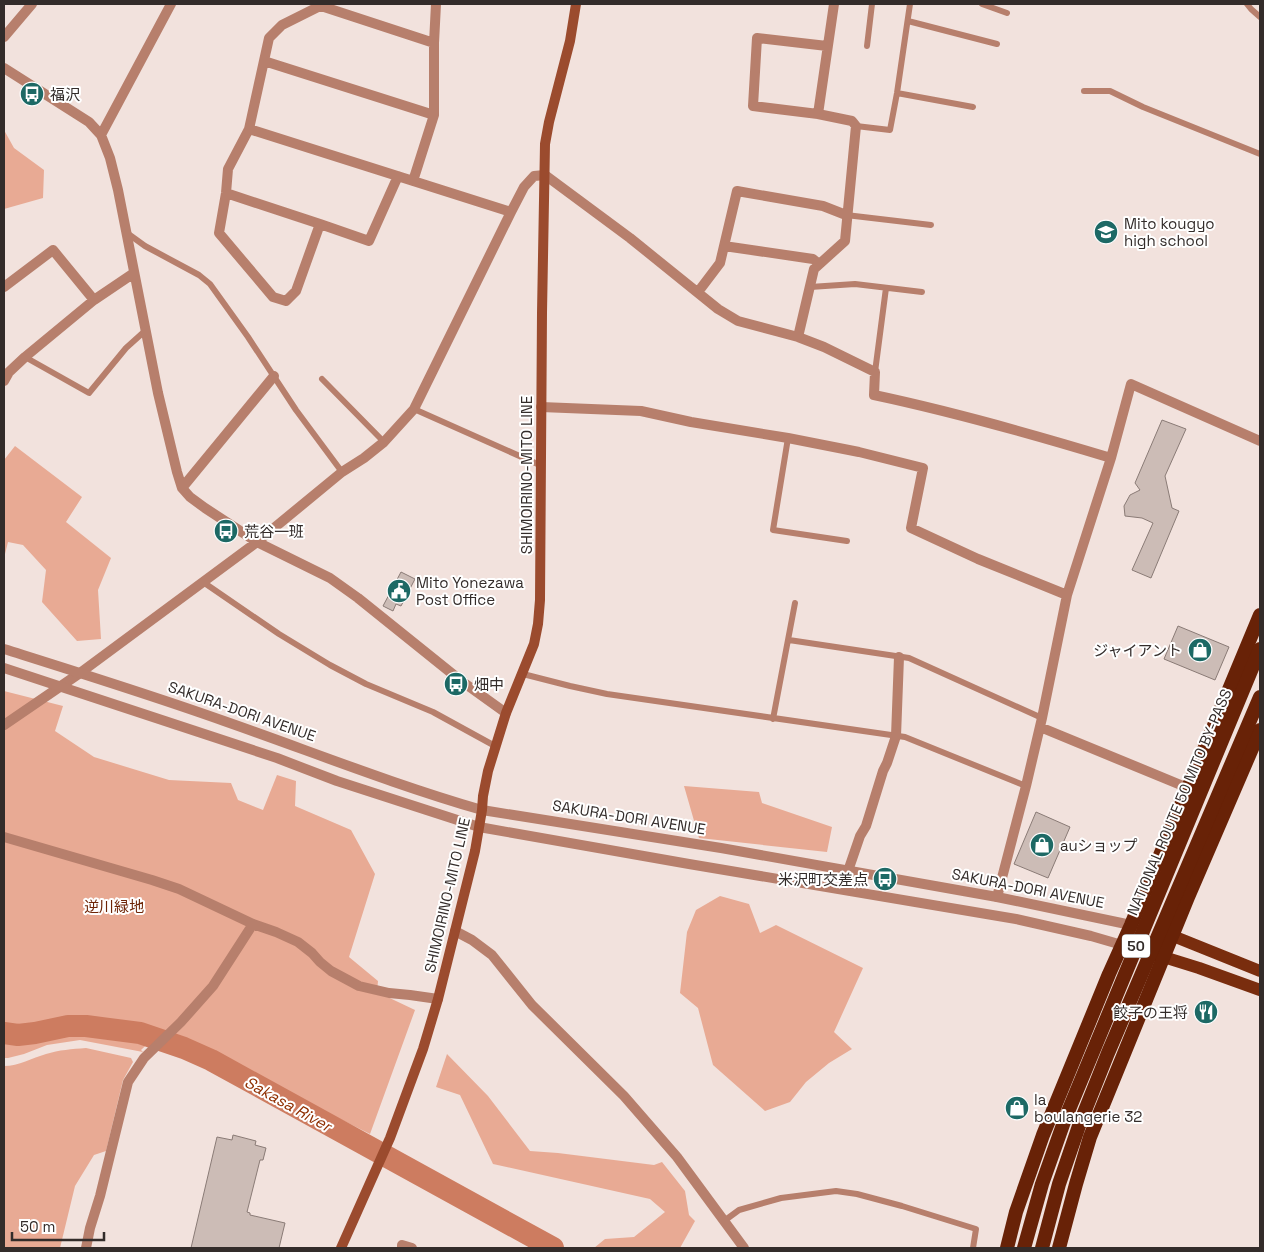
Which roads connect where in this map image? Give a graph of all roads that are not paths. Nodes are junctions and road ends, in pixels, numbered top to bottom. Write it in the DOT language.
graph roads {
  1 [pos="32,4"];
  2 [pos="171,4"];
  3 [pos="436,4"];
  4 [pos="576,4"];
  5 [pos="834,4"];
  6 [pos="872,4"];
  7 [pos="910,4"];
  8 [pos="982,4"];
  9 [pos="1247,4"];
  10 [pos="323,5"];
  11 [pos="1007,13"];
  12 [pos="1260,16"];
  13 [pos="908,20"];
  14 [pos="4,37"];
  15 [pos="434,43"];
  16 [pos="996,44"];
  17 [pos="827,46"];
  18 [pos="867,46"];
  19 [pos="264,61"];
  20 [pos="4,68"];
  21 [pos="1084,91"];
  22 [pos="897,93"];
  23 [pos="972,107"];
  24 [pos="818,114"];
  25 [pos="434,116"];
  26 [pos="856,126"];
  27 [pos="249,129"];
  28 [pos="101,135"];
  29 [pos="1260,154"];
  30 [pos="545,175"];
  31 [pos="398,176"];
  32 [pos="413,181"];
  33 [pos="226,193"];
  34 [pos="511,212"];
  35 [pos="846,215"];
  36 [pos="320,224"];
  37 [pos="931,225"];
  38 [pos="126,232"];
  39 [pos="724,246"];
  40 [pos="819,264"];
  41 [pos="134,273"];
  42 [pos="4,287"];
  43 [pos="810,287"];
  44 [pos="886,288"];
  45 [pos="698,292"];
  46 [pos="922,292"];
  47 [pos="94,300"];
  48 [pos="146,330"];
  49 [pos="798,337"];
  50 [pos="25,357"];
  51 [pos="876,372"];
  52 [pos="274,376"];
  53 [pos="322,379"];
  54 [pos="4,381"];
  55 [pos="541,407"];
  56 [pos="414,409"];
  57 [pos="788,438"];
  58 [pos="1260,441"];
  59 [pos="384,442"];
  60 [pos="1111,458"];
  61 [pos="542,466"];
  62 [pos="342,472"];
  63 [pos="182,488"];
  64 [pos="847,541"];
  65 [pos="257,542"];
  66 [pos="203,582"];
  67 [pos="1067,596"];
  68 [pos="795,603"];
  69 [pos="1260,615"];
  70 [pos="789,640"];
  71 [pos="1260,649"];
  72 [pos="4,650"];
  73 [pos="899,657"];
  74 [pos="4,668"];
  75 [pos="80,673"];
  76 [pos="523,674"];
  77 [pos="60,686"];
  78 [pos="1260,697"];
  79 [pos="506,714"];
  80 [pos="773,719"];
  81 [pos="1041,722"];
  82 [pos="4,726"];
  83 [pos="1260,730"];
  84 [pos="896,736"];
  85 [pos="495,746"];
  86 [pos="1026,786"];
  87 [pos="1188,788"];
  88 [pos="482,810"];
  89 [pos="479,827"];
  90 [pos="4,838"];
  91 [pos="848,871"];
  92 [pos="996,897"];
  93 [pos="253,924"];
  94 [pos="1131,925"];
  95 [pos="455,931"];
  96 [pos="1173,936"];
  97 [pos="1122,945"];
  98 [pos="1164,957"];
  99 [pos="1260,971"];
  100 [pos="1260,990"];
  101 [pos="438,999"];
  102 [pos="724,1221"];
  103 [pos="86,1248"];
  104 [pos="341,1248"];
  105 [pos="402,1248"];
  106 [pos="412,1248"];
  107 [pos="744,1248"];
  108 [pos="973,1248"];
  109 [pos="1007,1248"];
  110 [pos="1024,1248"];
  111 [pos="1042,1248"];
  112 [pos="1059,1248"];
  1 -- 14 [label="street"];
  2 -- 28 [label="street"];
  3 -- 15 [label="street"];
  4 -- 30 [label="main road, SHIMOIRINO-MITO LINE"];
  5 -- 17 [label="street"];
  6 -- 18 [label="lane"];
  7 -- 13 [label="lane"];
  8 -- 11 [label="lane"];
  9 -- 12 [label="lane"];
  10 -- 15 [label="street"];
  10 -- 19 [label="street"];
  13 -- 16 [label="lane"];
  13 -- 22 [label="lane"];
  15 -- 25 [label="street"];
  17 -- 24 [label="street"];
  17 -- 24 [label="street"];
  19 -- 25 [label="street"];
  19 -- 27 [label="street"];
  20 -- 28 [label="street"];
  21 -- 29 [label="lane"];
  22 -- 23 [label="lane"];
  22 -- 26 [label="lane"];
  24 -- 26 [label="street"];
  25 -- 32 [label="street"];
  26 -- 35 [label="street"];
  27 -- 31 [label="street"];
  27 -- 33 [label="street"];
  28 -- 38 [label="street"];
  30 -- 34 [label="street"];
  30 -- 45 [label="street"];
  30 -- 55 [label="main road, SHIMOIRINO-MITO LINE"];
  31 -- 32 [label="street"];
  31 -- 36 [label="street"];
  32 -- 34 [label="street"];
  33 -- 36 [label="street"];
  33 -- 36 [label="street"];
  34 -- 56 [label="street"];
  35 -- 37 [label="lane"];
  35 -- 39 [label="street"];
  35 -- 40 [label="street"];
  38 -- 41 [label="street"];
  38 -- 52 [label="lane"];
  39 -- 40 [label="street"];
  39 -- 45 [label="street"];
  40 -- 43 [label="street"];
  41 -- 47 [label="street"];
  41 -- 48 [label="street"];
  42 -- 47 [label="street"];
  43 -- 44 [label="lane"];
  43 -- 49 [label="street"];
  44 -- 46 [label="lane"];
  44 -- 51 [label="lane"];
  45 -- 49 [label="street"];
  47 -- 50 [label="street"];
  48 -- 50 [label="lane"];
  48 -- 63 [label="street"];
  49 -- 51 [label="street"];
  50 -- 54 [label="street"];
  51 -- 60 [label="street"];
  52 -- 62 [label="lane"];
  52 -- 63 [label="street"];
  53 -- 59 [label="lane"];
  55 -- 57 [label="street"];
  55 -- 61 [label="main road, SHIMOIRINO-MITO LINE"];
  56 -- 59 [label="street"];
  56 -- 61 [label="lane"];
  57 -- 64 [label="lane"];
  57 -- 67 [label="street"];
  58 -- 60 [label="street"];
  59 -- 62 [label="street"];
  60 -- 67 [label="street"];
  61 -- 76 [label="main road, SHIMOIRINO-MITO LINE"];
  62 -- 65 [label="street"];
  63 -- 65 [label="street"];
  65 -- 66 [label="street"];
  65 -- 79 [label="street"];
  66 -- 75 [label="street"];
  66 -- 85 [label="lane"];
  67 -- 81 [label="street"];
  68 -- 70 [label="lane"];
  69 -- 87 [label="highway"];
  70 -- 73 [label="lane"];
  70 -- 80 [label="lane"];
  71 -- 110 [label="highway, NATIONAL ROUTE 50 MITO BY-PASS / 50, bridge"];
  72 -- 75 [label="street, SAKURA-DORI AVENUE"];
  73 -- 81 [label="lane"];
  73 -- 84 [label="street"];
  74 -- 77 [label="street"];
  75 -- 77 [label="street"];
  75 -- 88 [label="street, SAKURA-DORI AVENUE"];
  76 -- 79 [label="main road, SHIMOIRINO-MITO LINE"];
  76 -- 80 [label="lane"];
  77 -- 82 [label="street"];
  77 -- 89 [label="street"];
  78 -- 111 [label="highway, 50, bridge"];
  79 -- 85 [label="main road, SHIMOIRINO-MITO LINE"];
  80 -- 84 [label="lane"];
  81 -- 86 [label="street"];
  81 -- 87 [label="street"];
  83 -- 96 [label="highway"];
  84 -- 86 [label="lane"];
  84 -- 91 [label="street"];
  85 -- 88 [label="main road, SHIMOIRINO-MITO LINE"];
  86 -- 92 [label="street"];
  87 -- 94 [label="highway"];
  88 -- 89 [label="main road, SHIMOIRINO-MITO LINE"];
  88 -- 91 [label="street, SAKURA-DORI AVENUE"];
  89 -- 95 [label="main road, SHIMOIRINO-MITO LINE"];
  89 -- 97 [label="street"];
  90 -- 93 [label="street"];
  91 -- 92 [label="street, SAKURA-DORI AVENUE"];
  92 -- 94 [label="street, SAKURA-DORI AVENUE"];
  93 -- 101 [label="street"];
  93 -- 103 [label="street"];
  94 -- 96 [label="main road, SAKURA-DORI AVENUE / 50"];
  94 -- 97 [label="highway"];
  95 -- 101 [label="main road, SHIMOIRINO-MITO LINE"];
  95 -- 102 [label="street"];
  96 -- 98 [label="highway"];
  96 -- 99 [label="main road, SAKURA-DORI AVENUE / 50"];
  97 -- 98 [label="main road, 50"];
  97 -- 109 [label="highway"];
  98 -- 100 [label="main road, 50"];
  98 -- 112 [label="highway"];
  101 -- 104 [label="main road, SHIMOIRINO-MITO LINE"];
  102 -- 107 [label="street"];
  102 -- 108 [label="lane"];
  105 -- 106 [label="street"];
}
